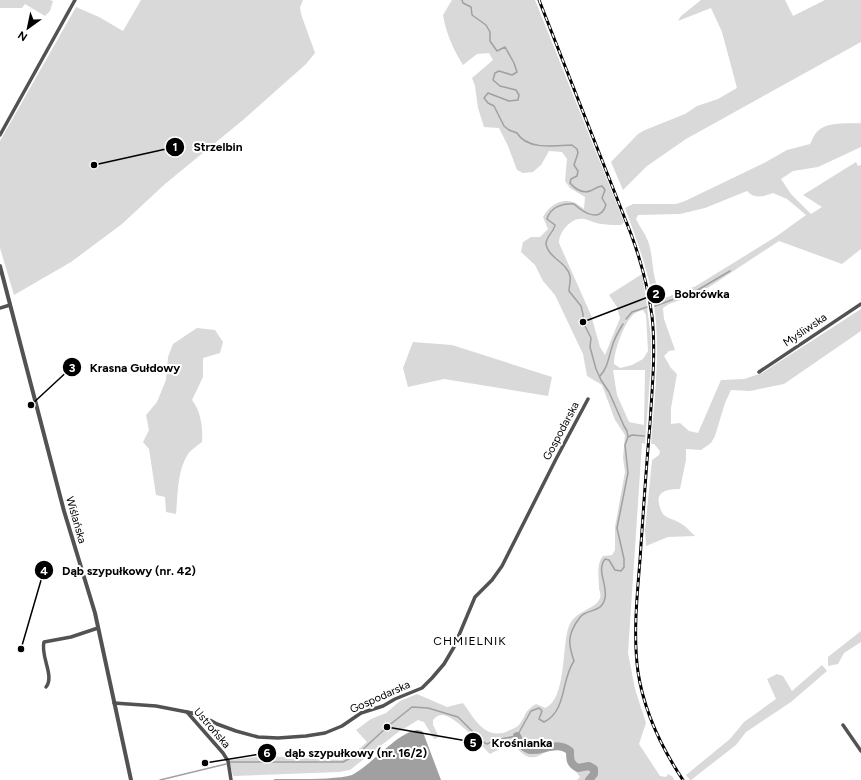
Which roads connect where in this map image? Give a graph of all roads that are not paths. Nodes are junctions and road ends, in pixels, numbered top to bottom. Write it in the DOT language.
graph roads {
  1 [pos="76,0"];
  2 [pos="0,135"];
  3 [pos="0,266"];
  4 [pos="861,304"];
  5 [pos="10,305"];
  6 [pos="0,308"];
  7 [pos="759,372"];
  8 [pos="588,399"];
  9 [pos="98,628"];
  10 [pos="46,687"];
  11 [pos="114,703"];
  12 [pos="187,712"];
  13 [pos="844,725"];
  14 [pos="861,751"];
  15 [pos="131,780"];
  16 [pos="231,780"];
  1 -- 2 [label="street"];
  3 -- 5 [label="street, Wiślańska"];
  4 -- 7 [label="street, Myśliwska"];
  5 -- 6 [label="street"];
  5 -- 9 [label="street, Wiślańska"];
  8 -- 12 [label="street, Gospodarska"];
  9 -- 10 [label="street"];
  9 -- 11 [label="street, Wiślańska"];
  11 -- 12 [label="street, Ustrońska"];
  11 -- 15 [label="street, Wiślańska"];
  12 -- 16 [label="street, Ustrońska"];
  13 -- 14 [label="street"];
}
